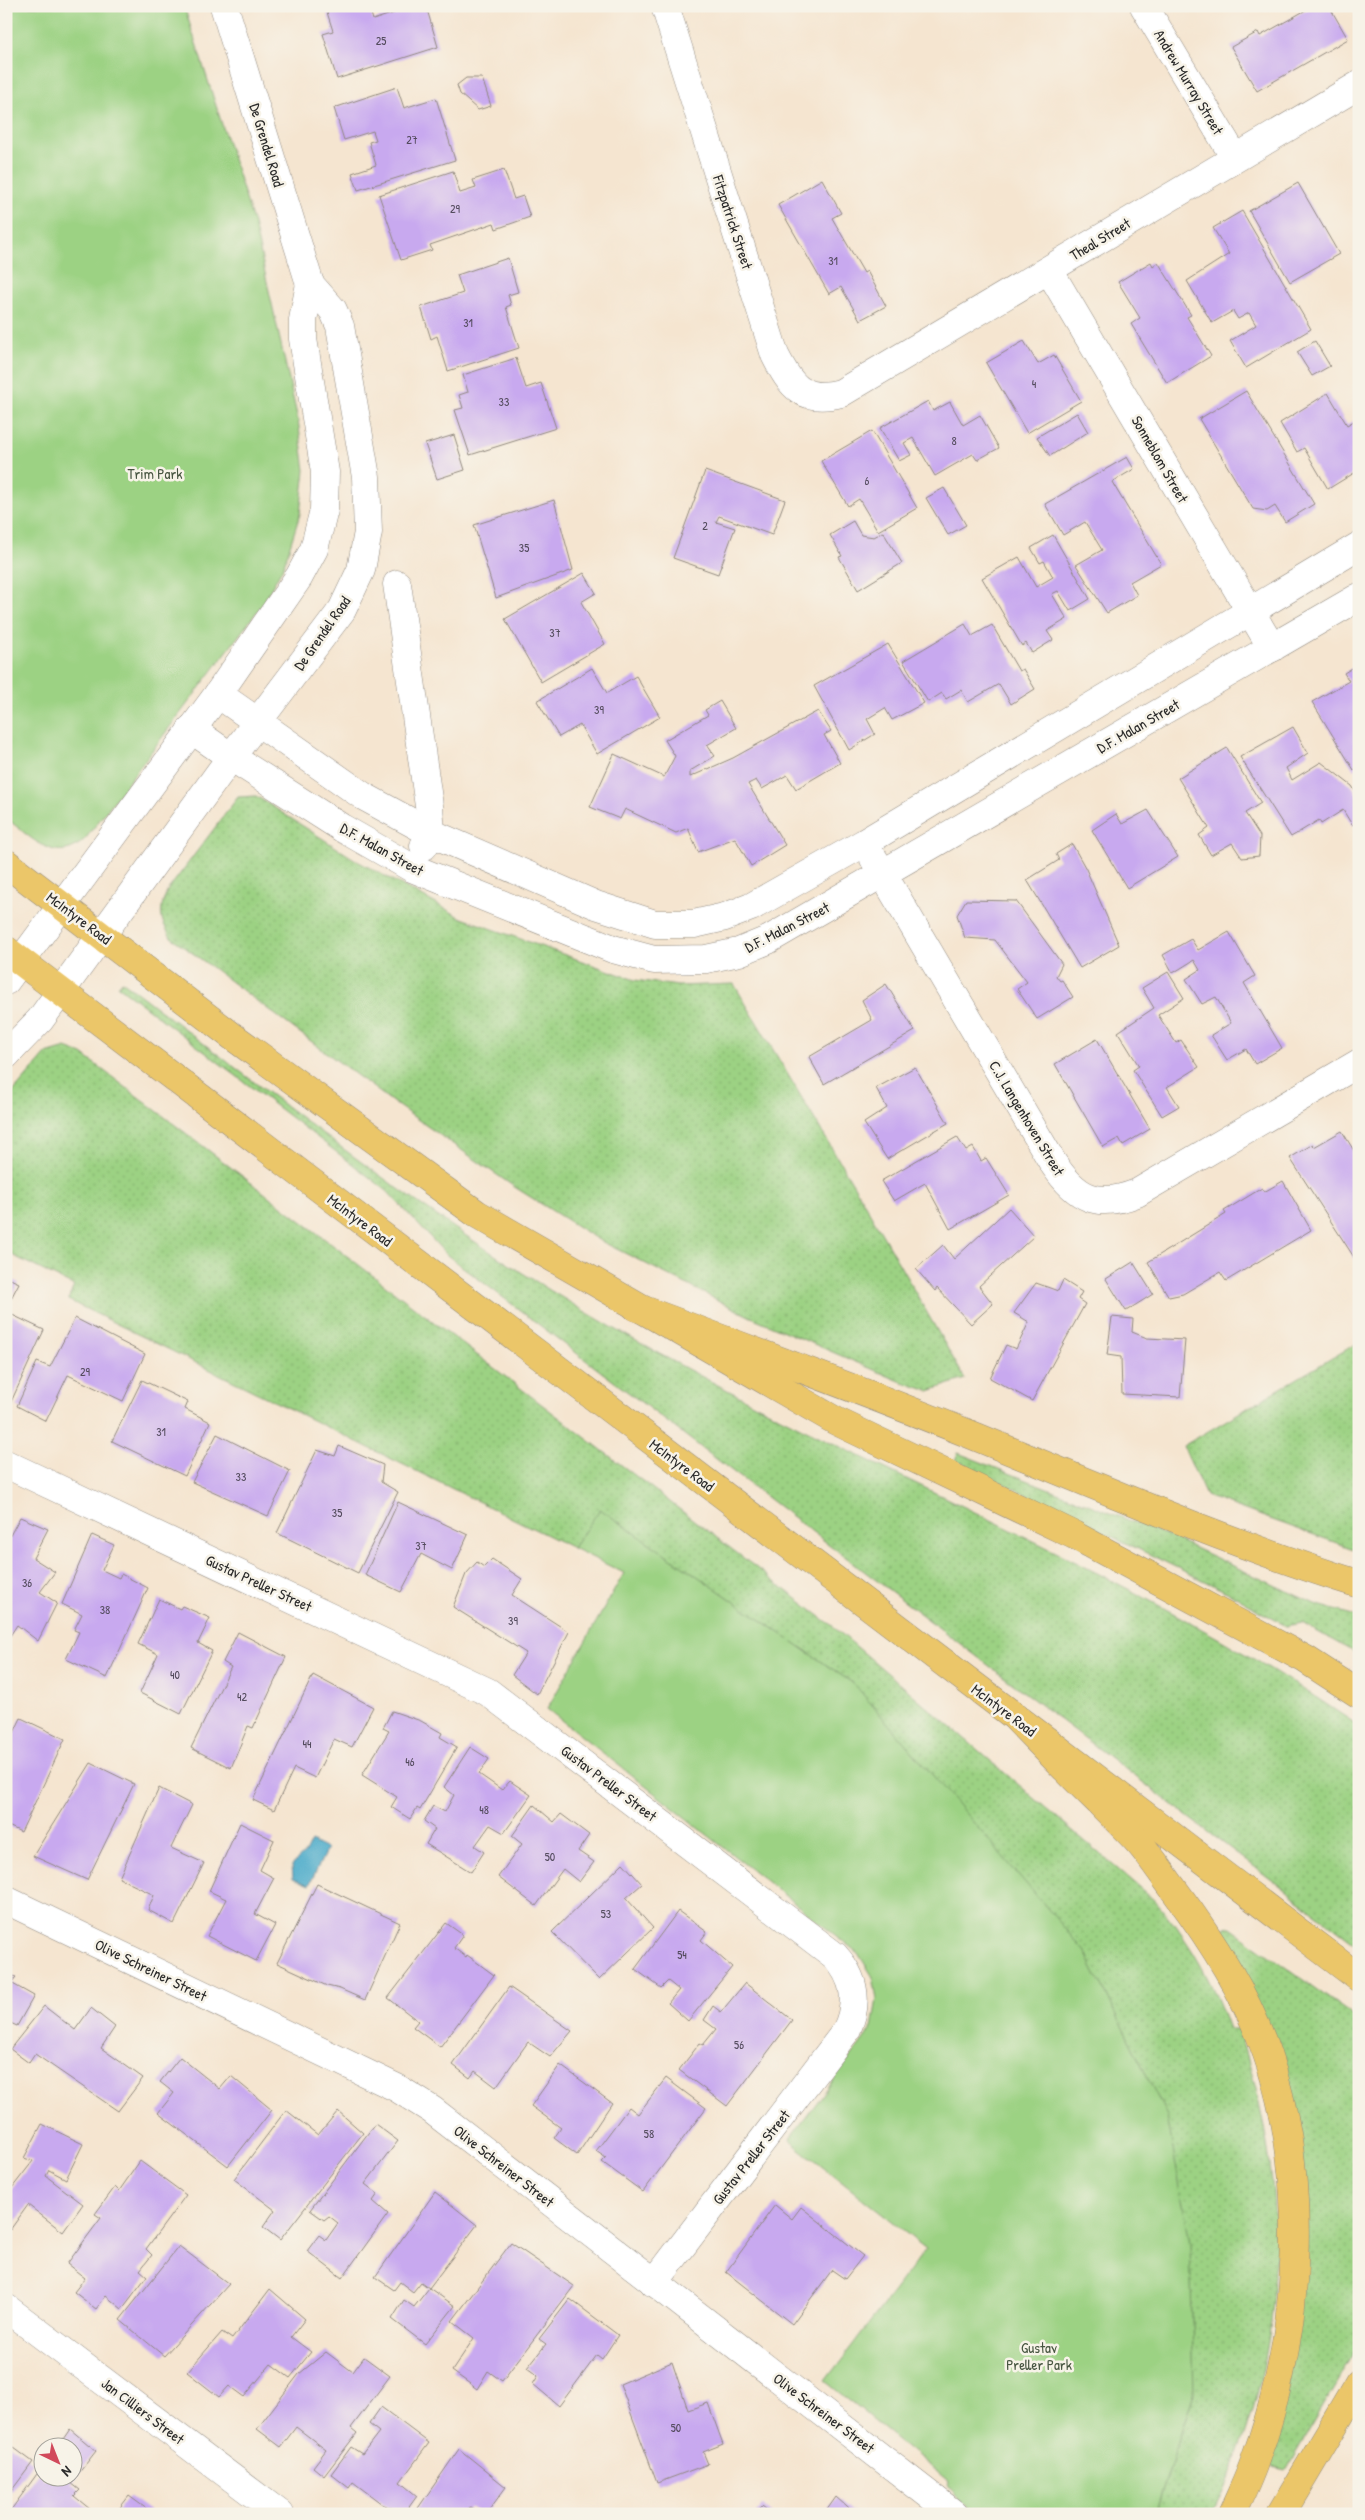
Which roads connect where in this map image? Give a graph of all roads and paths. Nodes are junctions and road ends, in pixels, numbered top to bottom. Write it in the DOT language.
graph roads {
  1 [pos="224,6"];
  2 [pos="665,6"];
  3 [pos="1144,6"];
  4 [pos="1359,85"];
  5 [pos="1235,158"];
  6 [pos="1050,270"];
  7 [pos="310,284"];
  8 [pos="841,393"];
  9 [pos="1359,546"];
  10 [pos="397,584"];
  11 [pos="1359,597"];
  12 [pos="1248,611"];
  13 [pos="1272,648"];
  14 [pos="218,694"];
  15 [pos="258,722"];
  16 [pos="192,729"];
  17 [pos="231,757"];
  18 [pos="431,833"];
  19 [pos="864,844"];
  20 [pos="6,863"];
  21 [pos="412,868"];
  22 [pos="883,875"];
  23 [pos="62,904"];
  24 [pos="102,935"];
  25 [pos="11,964"];
  26 [pos="60,990"];
  27 [pos="6,1055"];
  28 [pos="1359,1064"];
  29 [pos="636,1307"];
  30 [pos="6,1464"];
  31 [pos="1359,1584"];
  32 [pos="1359,1694"];
  33 [pos="1016,1719"];
  34 [pos="6,1900"];
  35 [pos="1359,1978"];
  36 [pos="654,2283"];
  37 [pos="6,2308"];
  38 [pos="1359,2384"];
  39 [pos="953,2512"];
  40 [pos="280,2514"];
  41 [pos="1232,2514"];
  42 [pos="1280,2514"];
  1 -- 7 [label="street, De Grendel Road"];
  2 -- 8 [label="street, Fitzpatrick Street"];
  3 -- 5 [label="street, Andrew Murray Street"];
  4 -- 5 [label="street, Theal Street"];
  5 -- 6 [label="street, Theal Street"];
  6 -- 8 [label="street, Theal Street"];
  6 -- 12 [label="street, Sonneblom Street"];
  7 -- 14 [label="street, De Grendel Road"];
  7 -- 15 [label="street, De Grendel Road"];
  9 -- 12 [label="street"];
  10 -- 18 [label="street"];
  11 -- 13 [label="street, D.F. Malan Street"];
  12 -- 13 [label="street, Sonneblom Street"];
  12 -- 19 [label="street"];
  13 -- 22 [label="street, D.F. Malan Street"];
  14 -- 15 [label="street"];
  14 -- 16 [label="street, De Grendel Road"];
  15 -- 17 [label="street, De Grendel Road"];
  15 -- 18 [label="street"];
  16 -- 17 [label="street, D.F. Malan Street"];
  16 -- 23 [label="street, De Grendel Road"];
  17 -- 21 [label="street, D.F. Malan Street"];
  17 -- 24 [label="street, De Grendel Road"];
  18 -- 19 [label="street"];
  18 -- 21 [label="street"];
  19 -- 22 [label="street, C.J. Langenhoven Street"];
  20 -- 23 [label="main road, McIntyre Road"];
  21 -- 22 [label="street, D.F. Malan Street"];
  22 -- 28 [label="street, C.J. Langenhoven Street"];
  23 -- 24 [label="main road, McIntyre Road"];
  23 -- 25 [label="street, De Grendel Road"];
  24 -- 26 [label="street, De Grendel Road"];
  24 -- 29 [label="main road, McIntyre Road"];
  25 -- 26 [label="main road, McIntyre Road"];
  26 -- 27 [label="street, De Grendel Road"];
  26 -- 33 [label="main road, McIntyre Road"];
  29 -- 31 [label="main road"];
  29 -- 32 [label="main road, McIntyre Road"];
  30 -- 36 [label="street, Gustav Preller Street"];
  33 -- 35 [label="main road, McIntyre Road"];
  33 -- 41 [label="main road"];
  34 -- 36 [label="street, Olive Schreiner Street"];
  36 -- 39 [label="street, Olive Schreiner Street"];
  37 -- 40 [label="street, Jan Cilliers Street"];
  38 -- 42 [label="main road"];
}
